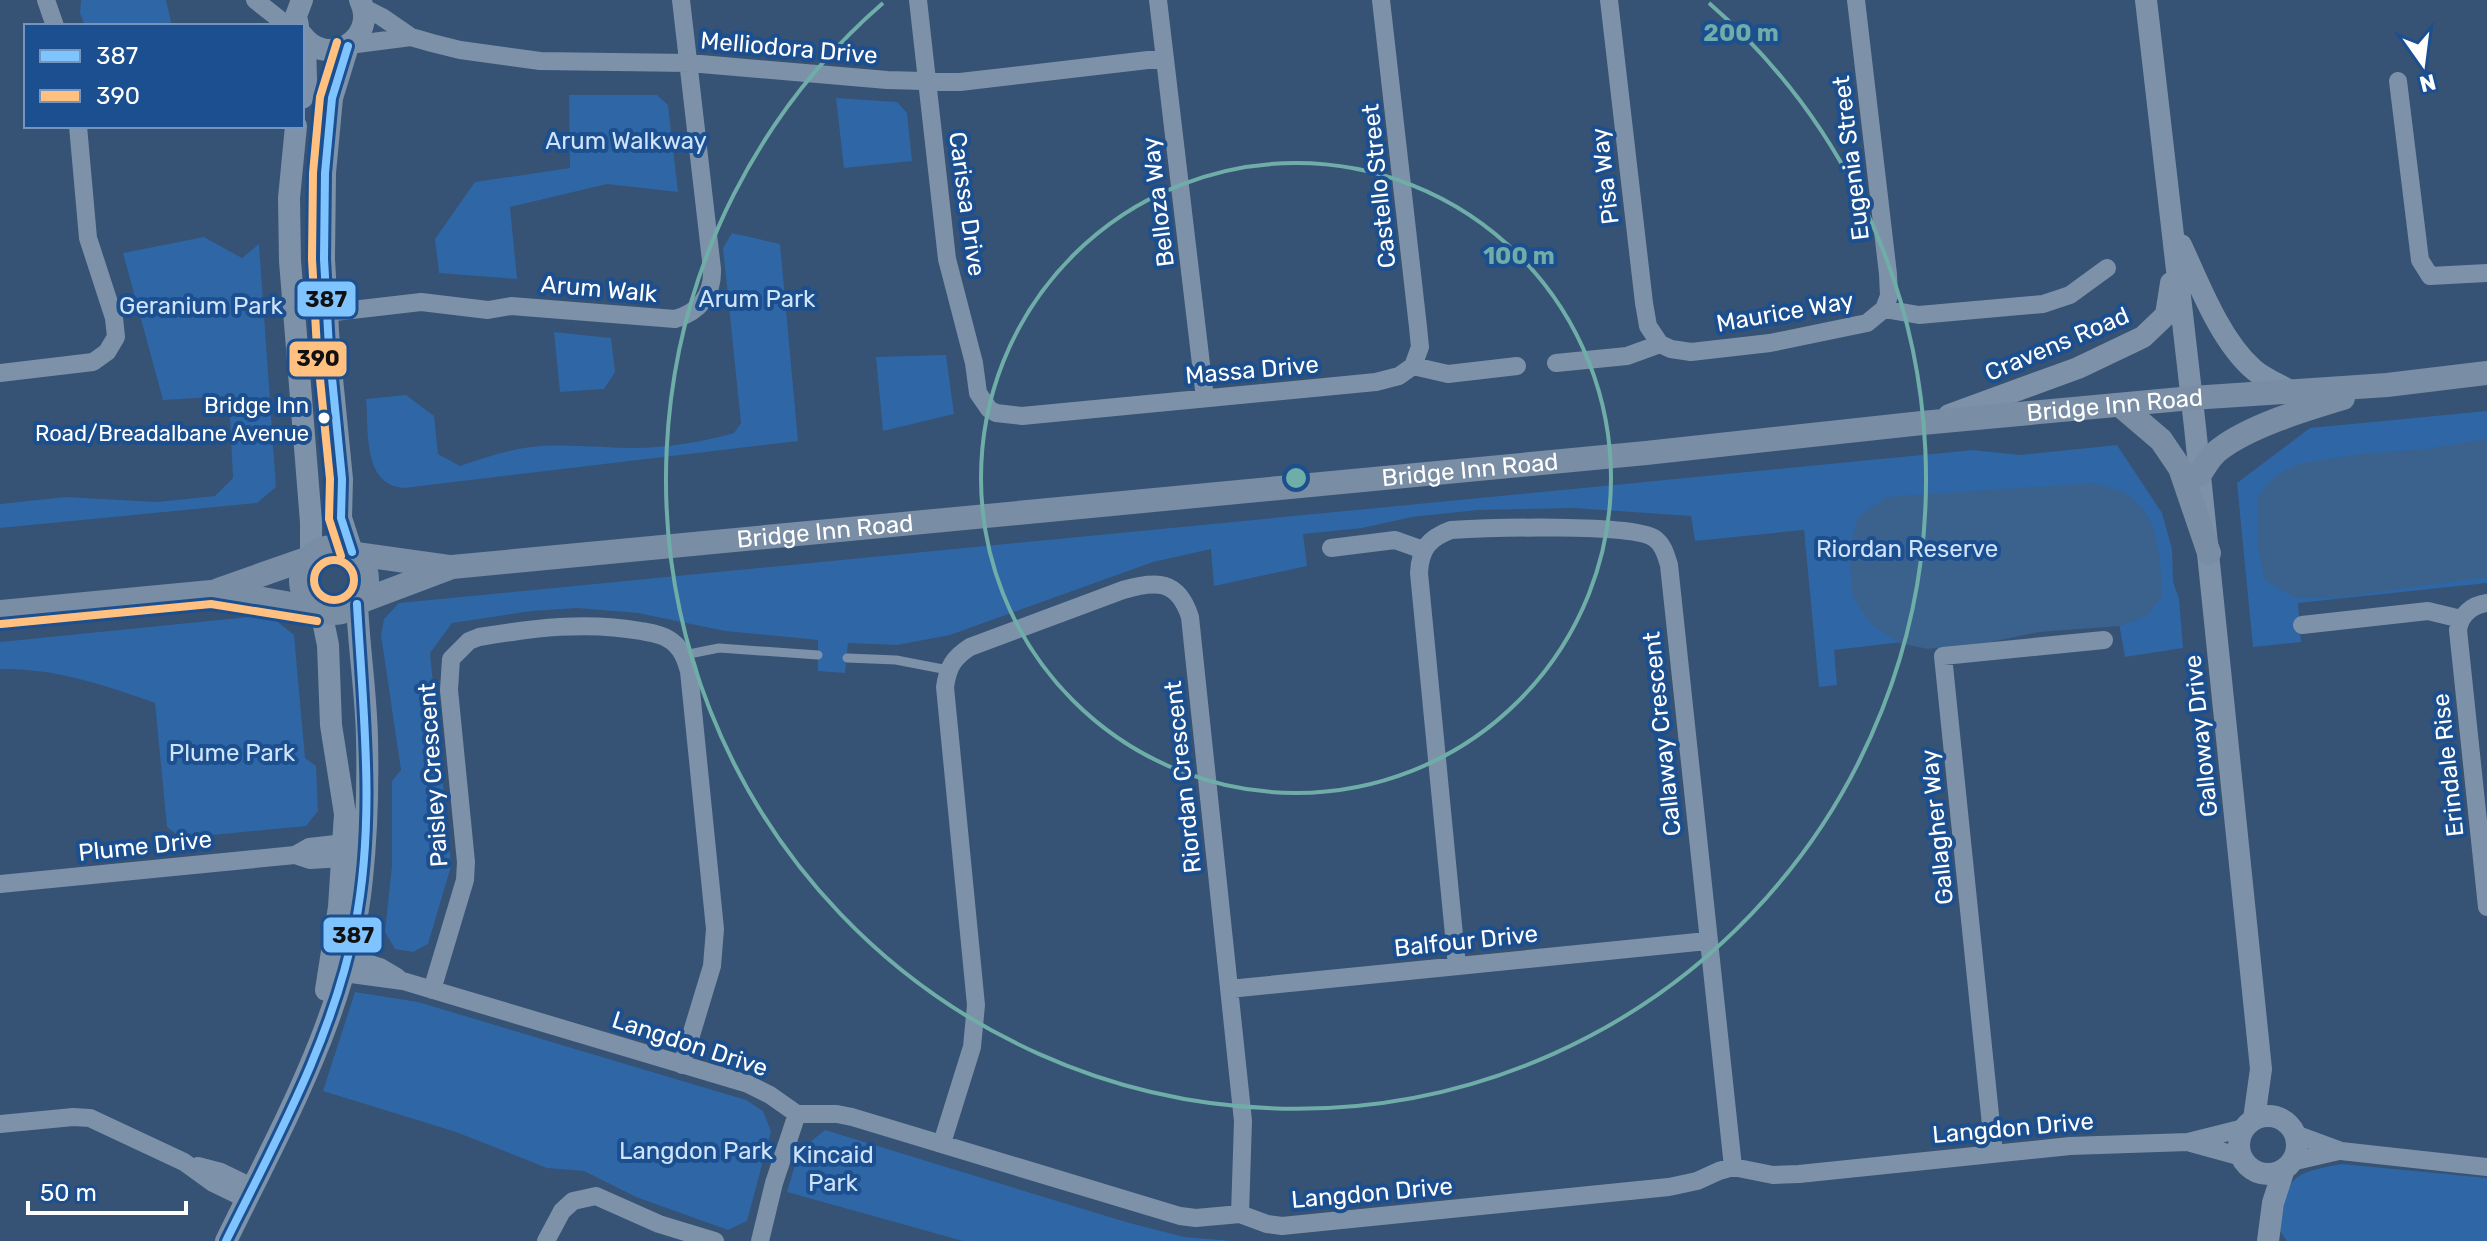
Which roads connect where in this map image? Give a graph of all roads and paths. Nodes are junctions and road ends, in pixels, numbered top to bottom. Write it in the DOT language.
graph roads {
  1 [pos="46,0"];
  2 [pos="255,0"];
  3 [pos="302,0"];
  4 [pos="681,0"];
  5 [pos="918,0"];
  6 [pos="1158,0"];
  7 [pos="1381,0"];
  8 [pos="1609,0"];
  9 [pos="1856,0"];
  10 [pos="2146,0"];
  11 [pos="361,3"];
  12 [pos="54,24"];
  13 [pos="288,24"];
  14 [pos="298,24"];
  15 [pos="304,37"];
  16 [pos="411,37"];
  17 [pos="349,46"];
  18 [pos="1165,58"];
  19 [pos="689,63"];
  20 [pos="304,64"];
  21 [pos="2398,81"];
  22 [pos="926,82"];
  23 [pos="304,89"];
  24 [pos="78,128"];
  25 [pos="296,128"];
  26 [pos="2172,226"];
  27 [pos="2107,268"];
  28 [pos="2487,273"];
  29 [pos="1884,309"];
  30 [pos="326,313"];
  31 [pos="1660,344"];
  32 [pos="1556,363"];
  33 [pos="1413,366"];
  34 [pos="1517,366"];
  35 [pos="0,373"];
  36 [pos="2487,373"];
  37 [pos="2387,385"];
  38 [pos="2290,391"];
  39 [pos="1205,398"];
  40 [pos="2192,398"];
  41 [pos="2120,405"];
  42 [pos="989,409"];
  43 [pos="1922,423"];
  44 [pos="2200,474"];
  45 [pos="1331,548"];
  46 [pos="1423,550"];
  47 [pos="354,553"];
  48 [pos="2209,553"];
  49 [pos="310,557"];
  50 [pos="452,567"];
  51 [pos="211,592"];
  52 [pos="358,603"];
  53 [pos="2487,603"];
  54 [pos="320,610"];
  55 [pos="0,612"];
  56 [pos="2461,619"];
  57 [pos="2302,625"];
  58 [pos="2104,640"];
  59 [pos="684,655"];
  60 [pos="818,655"];
  61 [pos="847,658"];
  62 [pos="948,670"];
  63 [pos="351,850"];
  64 [pos="0,884"];
  65 [pos="2487,907"];
  66 [pos="1707,941"];
  67 [pos="341,964"];
  68 [pos="1457,966"];
  69 [pos="1229,989"];
  70 [pos="432,990"];
  71 [pos="682,1065"];
  72 [pos="2261,1069"];
  73 [pos="797,1114"];
  74 [pos="0,1124"];
  75 [pos="2249,1124"];
  76 [pos="2291,1128"];
  77 [pos="2188,1142"];
  78 [pos="942,1143"];
  79 [pos="2341,1151"];
  80 [pos="1994,1154"];
  81 [pos="2248,1163"];
  82 [pos="2287,1166"];
  83 [pos="1733,1167"];
  84 [pos="2487,1167"];
  85 [pos="249,1193"];
  86 [pos="1240,1214"];
  87 [pos="1324,1232"];
  88 [pos="2268,1238"];
  89 [pos="226,1241"];
  90 [pos="546,1241"];
  91 [pos="715,1241"];
  92 [pos="760,1241"];
  1 -- 12 [label="street"];
  2 -- 13 [label="street"];
  3 -- 14 [label="street"];
  4 -- 19 [label="street, Arum Walk"];
  5 -- 22 [label="street, Carissa Drive"];
  6 -- 18 [label="street, Belloza Way"];
  7 -- 33 [label="street, Castello Street"];
  8 -- 31 [label="street, Pisa Way"];
  9 -- 29 [label="street, Eugenia Street"];
  10 -- 26 [label="street, Cravens Road"];
  11 -- 16 [label="street, Melliodora Drive"];
  11 -- 17 [label="street"];
  15 -- 17 [label="street"];
  16 -- 17 [label="street, Melliodora Drive"];
  16 -- 19 [label="street, Melliodora Drive"];
  17 -- 30 [label="street"];
  18 -- 22 [label="street, Melliodora Drive"];
  18 -- 39 [label="street, Belloza Way"];
  19 -- 22 [label="street, Melliodora Drive"];
  19 -- 30 [label="street, Arum Walk"];
  20 -- 23 [label="street"];
  21 -- 28 [label="street"];
  22 -- 42 [label="street, Carissa Drive"];
  24 -- 35 [label="street"];
  25 -- 49 [label="street"];
  26 -- 38 [label="street, Cravens Road"];
  26 -- 40 [label="street, Cravens Road"];
  26 -- 43 [label="street, Cravens Road"];
  27 -- 29 [label="street, Maurice Way"];
  29 -- 31 [label="street, Maurice Way"];
  30 -- 47 [label="street"];
  31 -- 32 [label="street, Maurice Way"];
  33 -- 34 [label="street"];
  33 -- 39 [label="street, Massa Drive"];
  36 -- 37 [label="main road, Bridge Inn Road"];
  37 -- 38 [label="main road, Bridge Inn Road"];
  37 -- 44 [label="main road"];
  38 -- 40 [label="main road, Bridge Inn Road"];
  39 -- 42 [label="street, Massa Drive"];
  40 -- 41 [label="main road, Bridge Inn Road"];
  40 -- 44 [label="street, Galloway Drive"];
  41 -- 43 [label="main road, Bridge Inn Road"];
  41 -- 48 [label="main road"];
  43 -- 50 [label="main road, Bridge Inn Road"];
  44 -- 48 [label="street, Galloway Drive"];
  45 -- 46 [label="street"];
  46 -- 66 [label="street, Callaway Crescent"];
  46 -- 68 [label="street"];
  47 -- 49 [label="main road"];
  47 -- 50 [label="main road, Bridge Inn Road"];
  47 -- 52 [label="main road"];
  48 -- 72 [label="street, Galloway Drive"];
  49 -- 51 [label="main road"];
  49 -- 54 [label="main road"];
  50 -- 52 [label="main road, Bridge Inn Road"];
  51 -- 54 [label="main road"];
  51 -- 55 [label="main road"];
  52 -- 54 [label="main road"];
  52 -- 63 [label="street"];
  53 -- 56 [label="street"];
  54 -- 63 [label="street"];
  56 -- 57 [label="street"];
  56 -- 65 [label="street, Erindale Rise"];
  58 -- 80 [label="street, Gallagher Way"];
  59 -- 60 [label="lane"];
  59 -- 70 [label="street, Paisley Crescent"];
  59 -- 71 [label="street"];
  61 -- 62 [label="lane"];
  62 -- 69 [label="street, Riordan Crescent"];
  62 -- 78 [label="street"];
  63 -- 64 [label="street, Plume Drive"];
  63 -- 67 [label="street"];
  66 -- 68 [label="street, Balfour Drive"];
  66 -- 83 [label="street, Callaway Crescent"];
  67 -- 70 [label="street, Langdon Drive"];
  67 -- 85 [label="street"];
  68 -- 69 [label="street, Balfour Drive"];
  69 -- 86 [label="street, Riordan Crescent"];
  70 -- 71 [label="street, Langdon Drive"];
  71 -- 73 [label="street, Langdon Drive"];
  72 -- 75 [label="street, Galloway Drive"];
  72 -- 76 [label="street, Galloway Drive"];
  73 -- 78 [label="street, Langdon Drive"];
  73 -- 92 [label="street"];
  74 -- 85 [label="street"];
  75 -- 76 [label="street"];
  75 -- 77 [label="street, Langdon Drive"];
  75 -- 81 [label="street"];
  76 -- 79 [label="street"];
  76 -- 82 [label="street"];
  77 -- 80 [label="street, Langdon Drive"];
  77 -- 81 [label="street, Langdon Drive"];
  78 -- 86 [label="street, Langdon Drive"];
  79 -- 82 [label="street"];
  79 -- 84 [label="street"];
  80 -- 83 [label="street, Langdon Drive"];
  81 -- 82 [label="street"];
  81 -- 88 [label="street"];
  82 -- 88 [label="street"];
  83 -- 87 [label="street, Langdon Drive"];
  85 -- 89 [label="street"];
  86 -- 87 [label="street, Langdon Drive"];
  90 -- 91 [label="street"];
}
